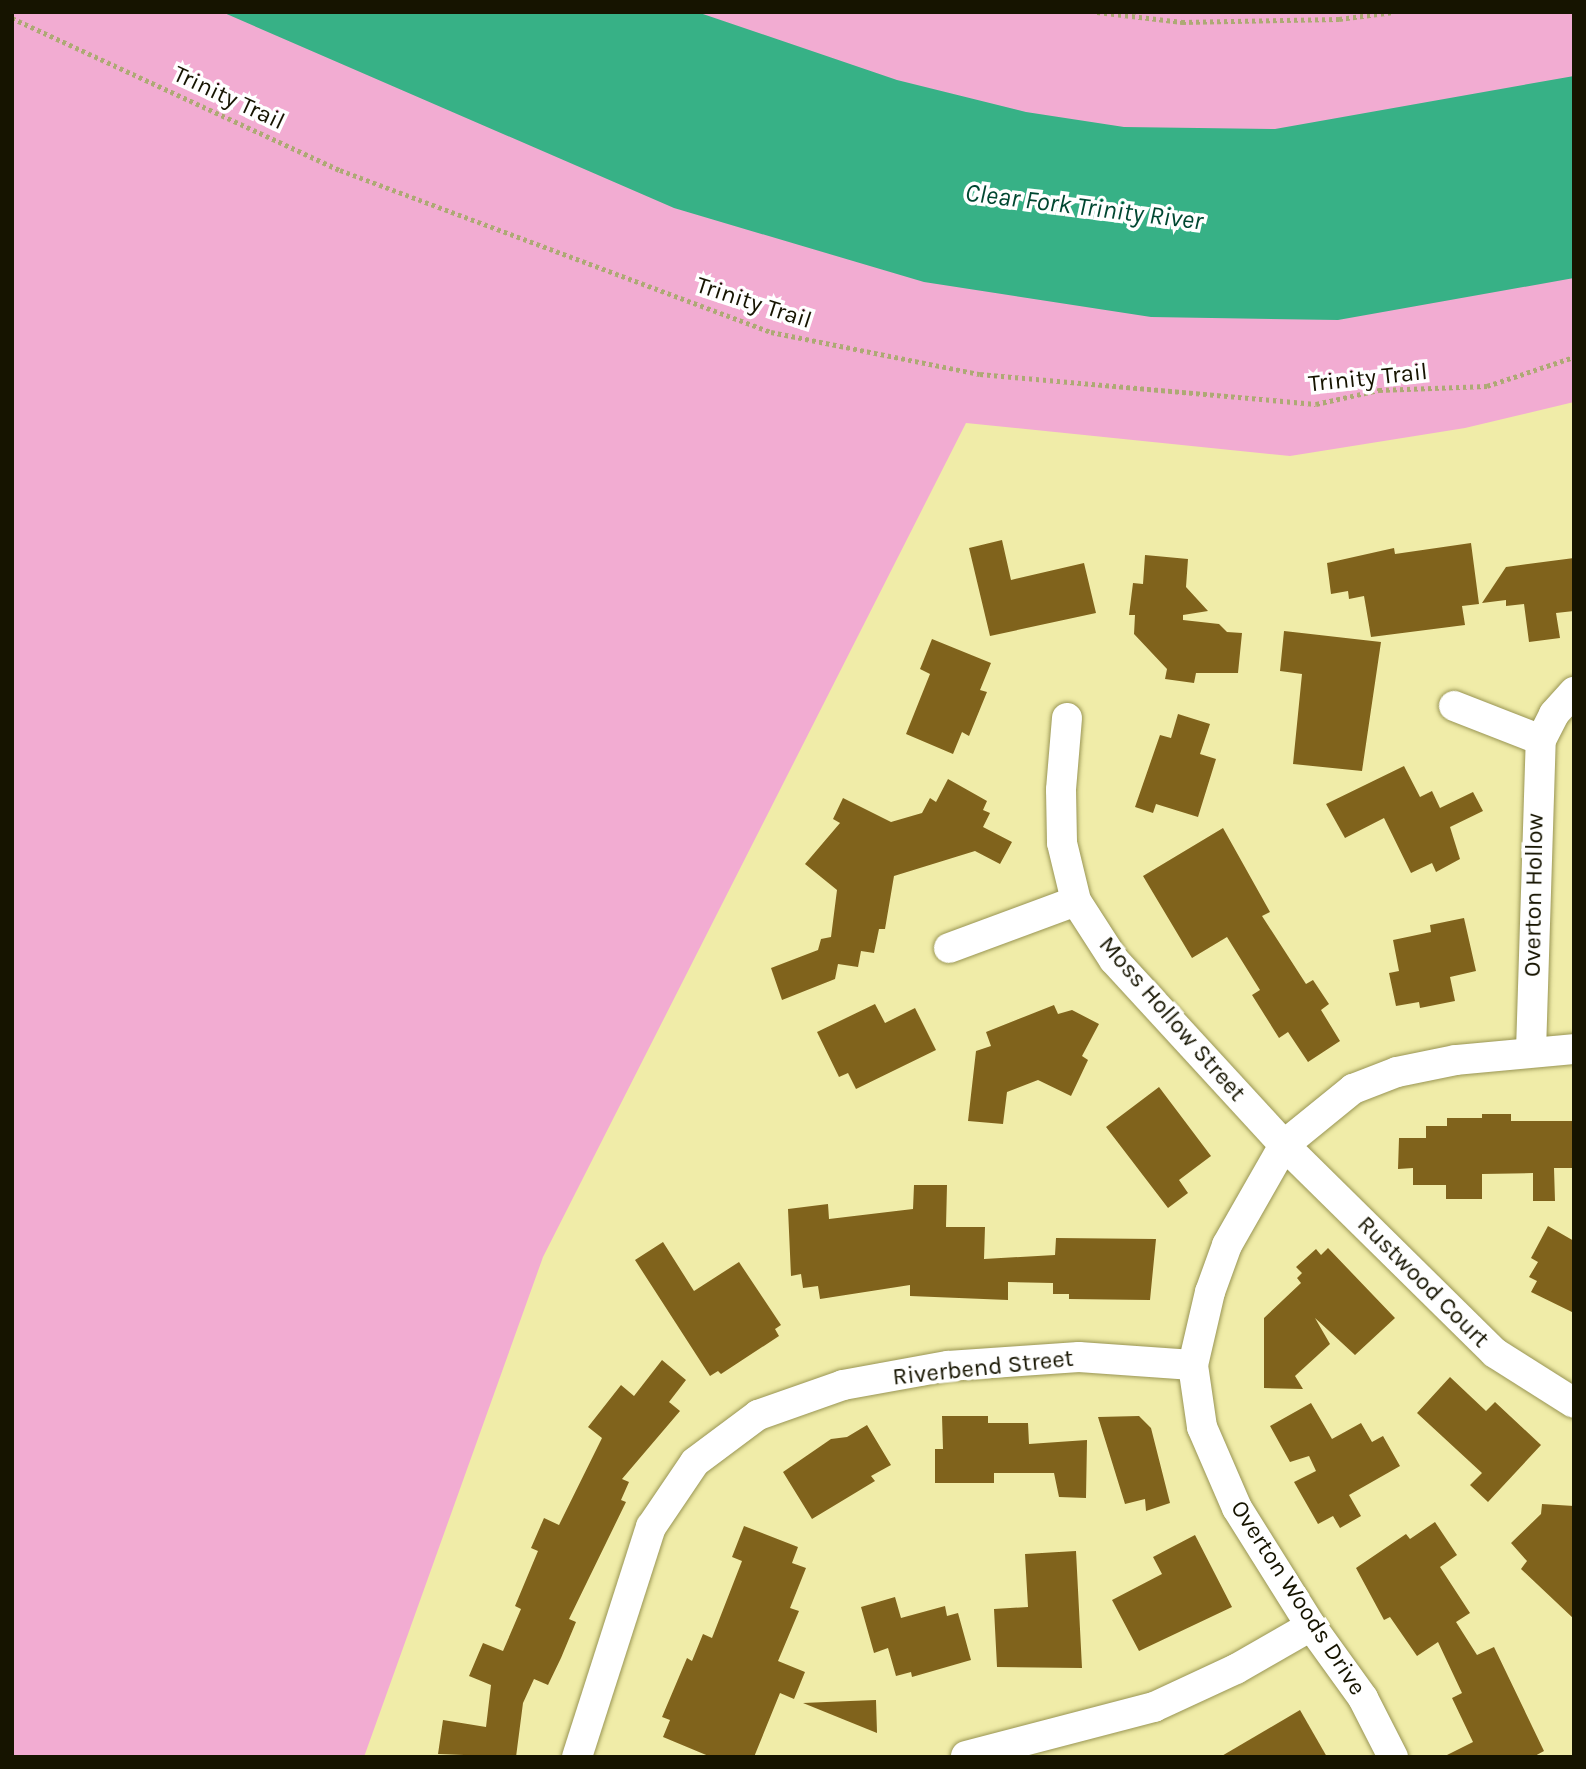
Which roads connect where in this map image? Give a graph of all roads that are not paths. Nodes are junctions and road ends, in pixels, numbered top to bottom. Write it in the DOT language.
graph roads {
  1 [pos="1574,692"];
  2 [pos="1454,706"];
  3 [pos="1067,718"];
  4 [pos="1541,740"];
  5 [pos="1076,901"];
  6 [pos="949,948"];
  7 [pos="1574,1049"];
  8 [pos="1531,1051"];
  9 [pos="1284,1145"];
  10 [pos="1193,1365"];
  11 [pos="1574,1404"];
  12 [pos="1311,1626"];
  13 [pos="966,1756"];
  14 [pos="578,1757"];
  15 [pos="1393,1757"];
  1 -- 4 [label="street, Overton Hollow"];
  2 -- 4 [label="street"];
  3 -- 5 [label="street, Moss Hollow Street"];
  4 -- 8 [label="street, Overton Hollow"];
  5 -- 6 [label="street"];
  5 -- 9 [label="street, Moss Hollow Street"];
  7 -- 8 [label="street, Overton Woods Drive"];
  8 -- 9 [label="street, Overton Woods Drive"];
  9 -- 10 [label="street, Overton Woods Drive"];
  9 -- 11 [label="street, Rustwood Court"];
  10 -- 12 [label="street, Overton Woods Drive"];
  10 -- 14 [label="street, Riverbend Street"];
  12 -- 13 [label="street"];
  12 -- 15 [label="street, Overton Woods Drive"];
}
